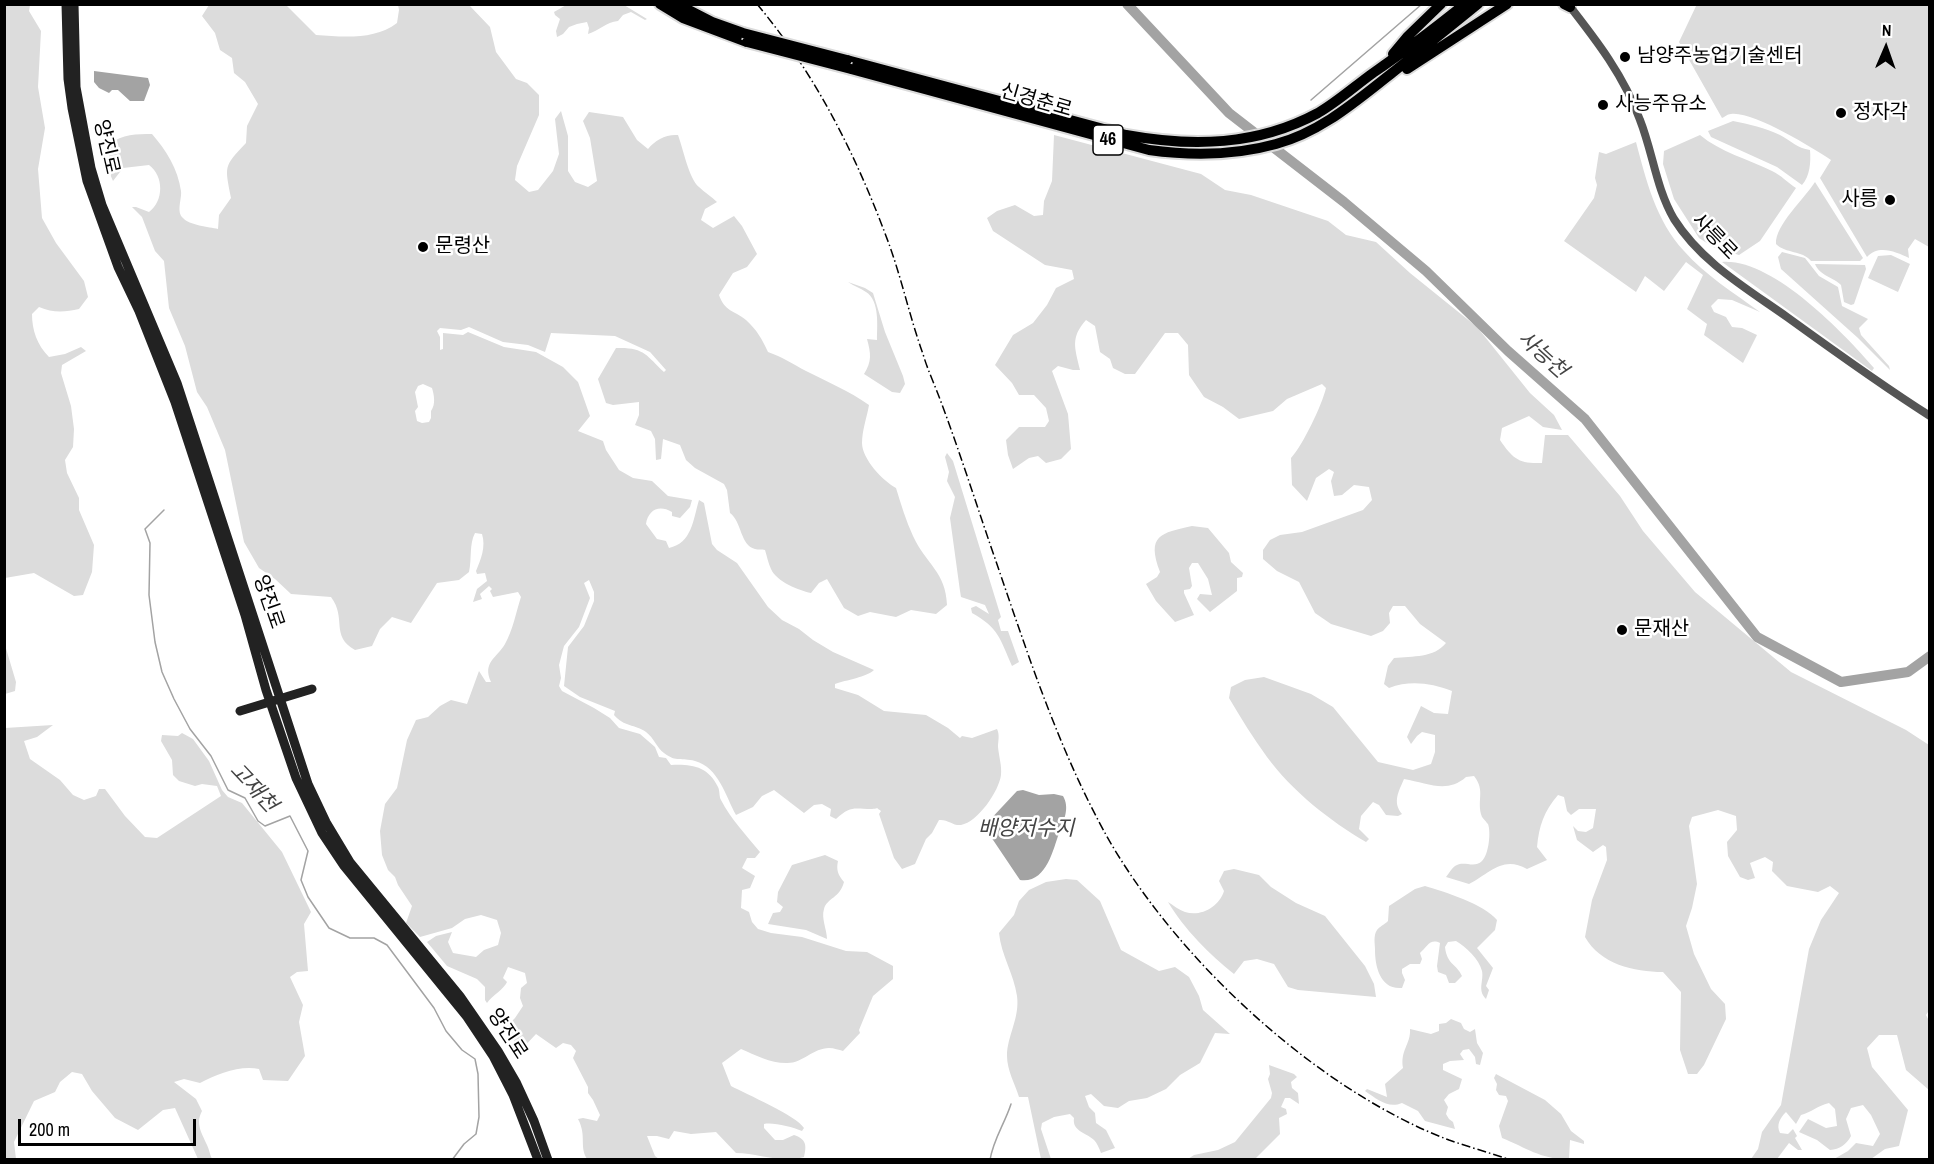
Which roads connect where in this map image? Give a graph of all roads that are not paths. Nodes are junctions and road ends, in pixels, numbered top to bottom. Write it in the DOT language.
graph roads {
  1 [pos="66,4"];
  2 [pos="74,4"];
  3 [pos="660,4"];
  4 [pos="677,4"];
  5 [pos="1442,4"];
  6 [pos="1465,4"];
  7 [pos="1479,4"];
  8 [pos="1506,5"];
  9 [pos="1568,5"];
  10 [pos="745,37"];
  11 [pos="1382,67"];
  12 [pos="1373,88"];
  13 [pos="1000,104"];
  14 [pos="1929,416"];
  15 [pos="312,689"];
  16 [pos="275,700"];
  17 [pos="240,711"];
  18 [pos="538,1160"];
  19 [pos="548,1160"];
  1 -- 16 [label="main road, 양진로"];
  2 -- 16 [label="main road, 양진로"];
  3 -- 10 [label="highway, 신경춘로 / 46"];
  4 -- 10 [label="highway, 신경춘로 / 46"];
  5 -- 11 [label="highway"];
  6 -- 11 [label="highway, 신경춘로 / 46"];
  7 -- 12 [label="highway, 신경춘로 / 46"];
  8 -- 12 [label="highway"];
  9 -- 14 [label="street, 사릉로"];
  10 -- 13 [label="highway, 신경춘로 / 46, bridge"];
  11 -- 13 [label="highway, 신경춘로 / 46"];
  12 -- 13 [label="highway, 신경춘로 / 46"];
  15 -- 16 [label="main road"];
  16 -- 17 [label="main road"];
  16 -- 18 [label="main road, 양진로"];
  16 -- 19 [label="main road, 양진로"];
}
